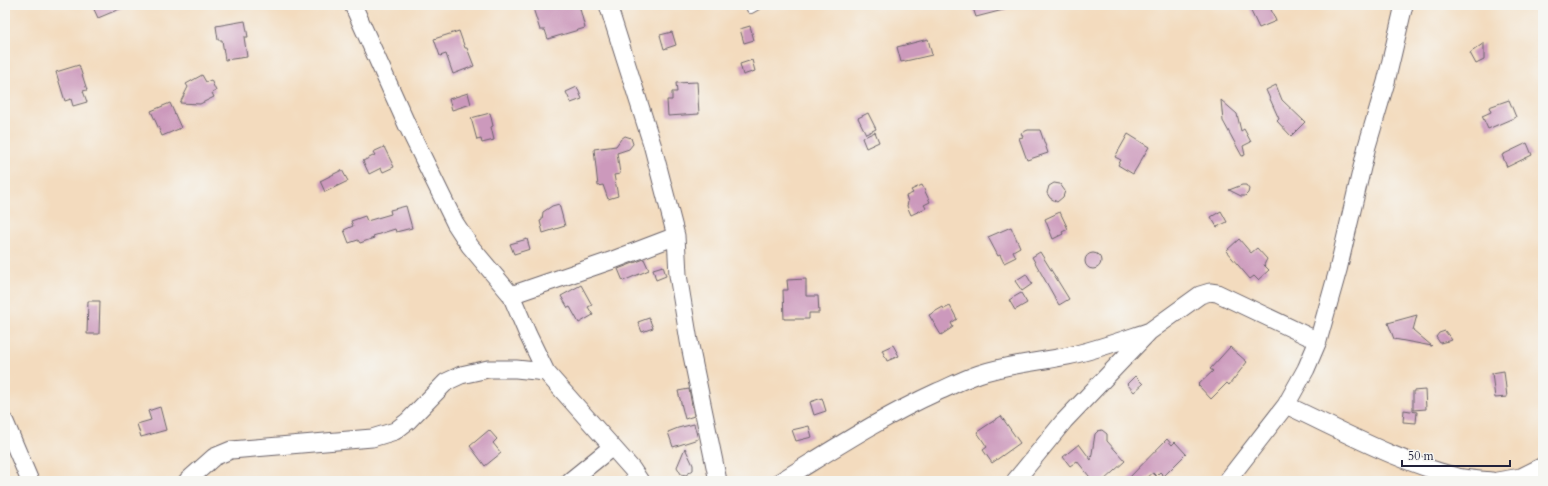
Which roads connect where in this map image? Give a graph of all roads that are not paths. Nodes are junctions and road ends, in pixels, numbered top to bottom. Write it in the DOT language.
graph roads {
  1 [pos="353,5"];
  2 [pos="608,5"];
  3 [pos="1404,5"];
  4 [pos="676,236"];
  5 [pos="511,295"];
  6 [pos="1150,331"];
  7 [pos="1318,341"];
  8 [pos="546,372"];
  9 [pos="1286,405"];
  10 [pos="5,422"];
  11 [pos="612,447"];
  12 [pos="1543,466"];
  13 [pos="30,481"];
  14 [pos="187,481"];
  15 [pos="570,481"];
  16 [pos="640,481"];
  17 [pos="718,481"];
  18 [pos="781,481"];
  19 [pos="1015,481"];
  20 [pos="1227,481"];
  21 [pos="1492,481"];
  22 [pos="1497,481"];
  1 -- 5 [label="street"];
  2 -- 4 [label="street"];
  3 -- 7 [label="street"];
  4 -- 5 [label="street"];
  4 -- 17 [label="street"];
  5 -- 8 [label="street"];
  6 -- 7 [label="street"];
  6 -- 18 [label="street"];
  6 -- 19 [label="street"];
  7 -- 9 [label="street"];
  8 -- 11 [label="street"];
  8 -- 14 [label="street"];
  9 -- 20 [label="street"];
  9 -- 21 [label="street"];
  10 -- 13 [label="street"];
  11 -- 15 [label="street"];
  11 -- 16 [label="street"];
  12 -- 22 [label="street"];
}
